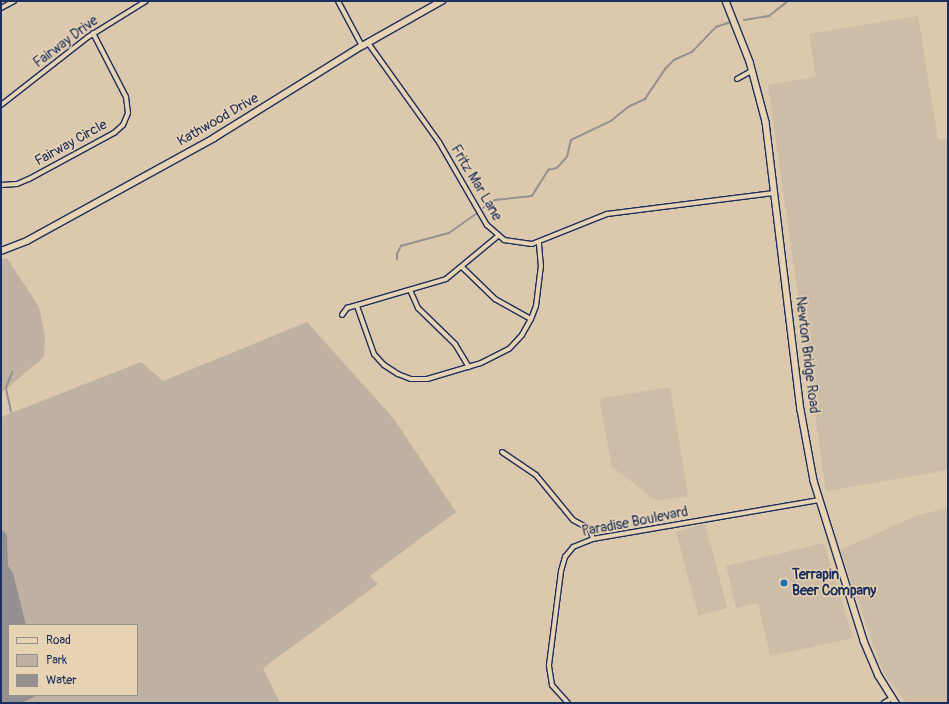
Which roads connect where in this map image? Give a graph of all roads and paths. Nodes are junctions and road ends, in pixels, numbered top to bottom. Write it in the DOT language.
graph roads {
  1 [pos="14,1"];
  2 [pos="146,1"];
  3 [pos="338,1"];
  4 [pos="442,1"];
  5 [pos="726,1"];
  6 [pos="1,8"];
  7 [pos="93,33"];
  8 [pos="365,45"];
  9 [pos="753,70"];
  10 [pos="738,79"];
  11 [pos="1,105"];
  12 [pos="1,185"];
  13 [pos="774,193"];
  14 [pos="498,236"];
  15 [pos="539,243"];
  16 [pos="1,252"];
  17 [pos="462,267"];
  18 [pos="410,290"];
  19 [pos="357,306"];
  20 [pos="342,315"];
  21 [pos="531,319"];
  22 [pos="469,367"];
  23 [pos="502,452"];
  24 [pos="819,500"];
  25 [pos="593,539"];
  26 [pos="892,698"];
  27 [pos="568,703"];
  28 [pos="884,703"];
  29 [pos="896,703"];
  1 -- 6 [label="street"];
  2 -- 7 [label="street, Fairway Drive"];
  3 -- 8 [label="street, Fritz Mar Lane"];
  4 -- 8 [label="main road, Kathwood Drive"];
  5 -- 9 [label="main road, Newton Bridge Road"];
  7 -- 11 [label="street, Fairway Drive"];
  7 -- 12 [label="street, Fairway Circle"];
  8 -- 14 [label="street, Fritz Mar Lane"];
  8 -- 16 [label="main road, Kathwood Drive"];
  9 -- 10 [label="street"];
  9 -- 13 [label="main road, Newton Bridge Road"];
  13 -- 15 [label="street, Fritz Mar Lane"];
  13 -- 24 [label="main road, Newton Bridge Road"];
  14 -- 15 [label="street, Fritz Mar Lane"];
  14 -- 17 [label="street"];
  15 -- 21 [label="street"];
  17 -- 18 [label="street"];
  17 -- 21 [label="street"];
  18 -- 19 [label="street"];
  18 -- 22 [label="street"];
  19 -- 20 [label="street"];
  19 -- 22 [label="street"];
  21 -- 22 [label="street"];
  23 -- 25 [label="street"];
  24 -- 25 [label="street, Paradise Boulevard"];
  24 -- 26 [label="main road, Newton Bridge Road"];
  25 -- 27 [label="street, Paradise Boulevard"];
  26 -- 28 [label="street"];
  26 -- 29 [label="main road, Newton Bridge Road"];
}
